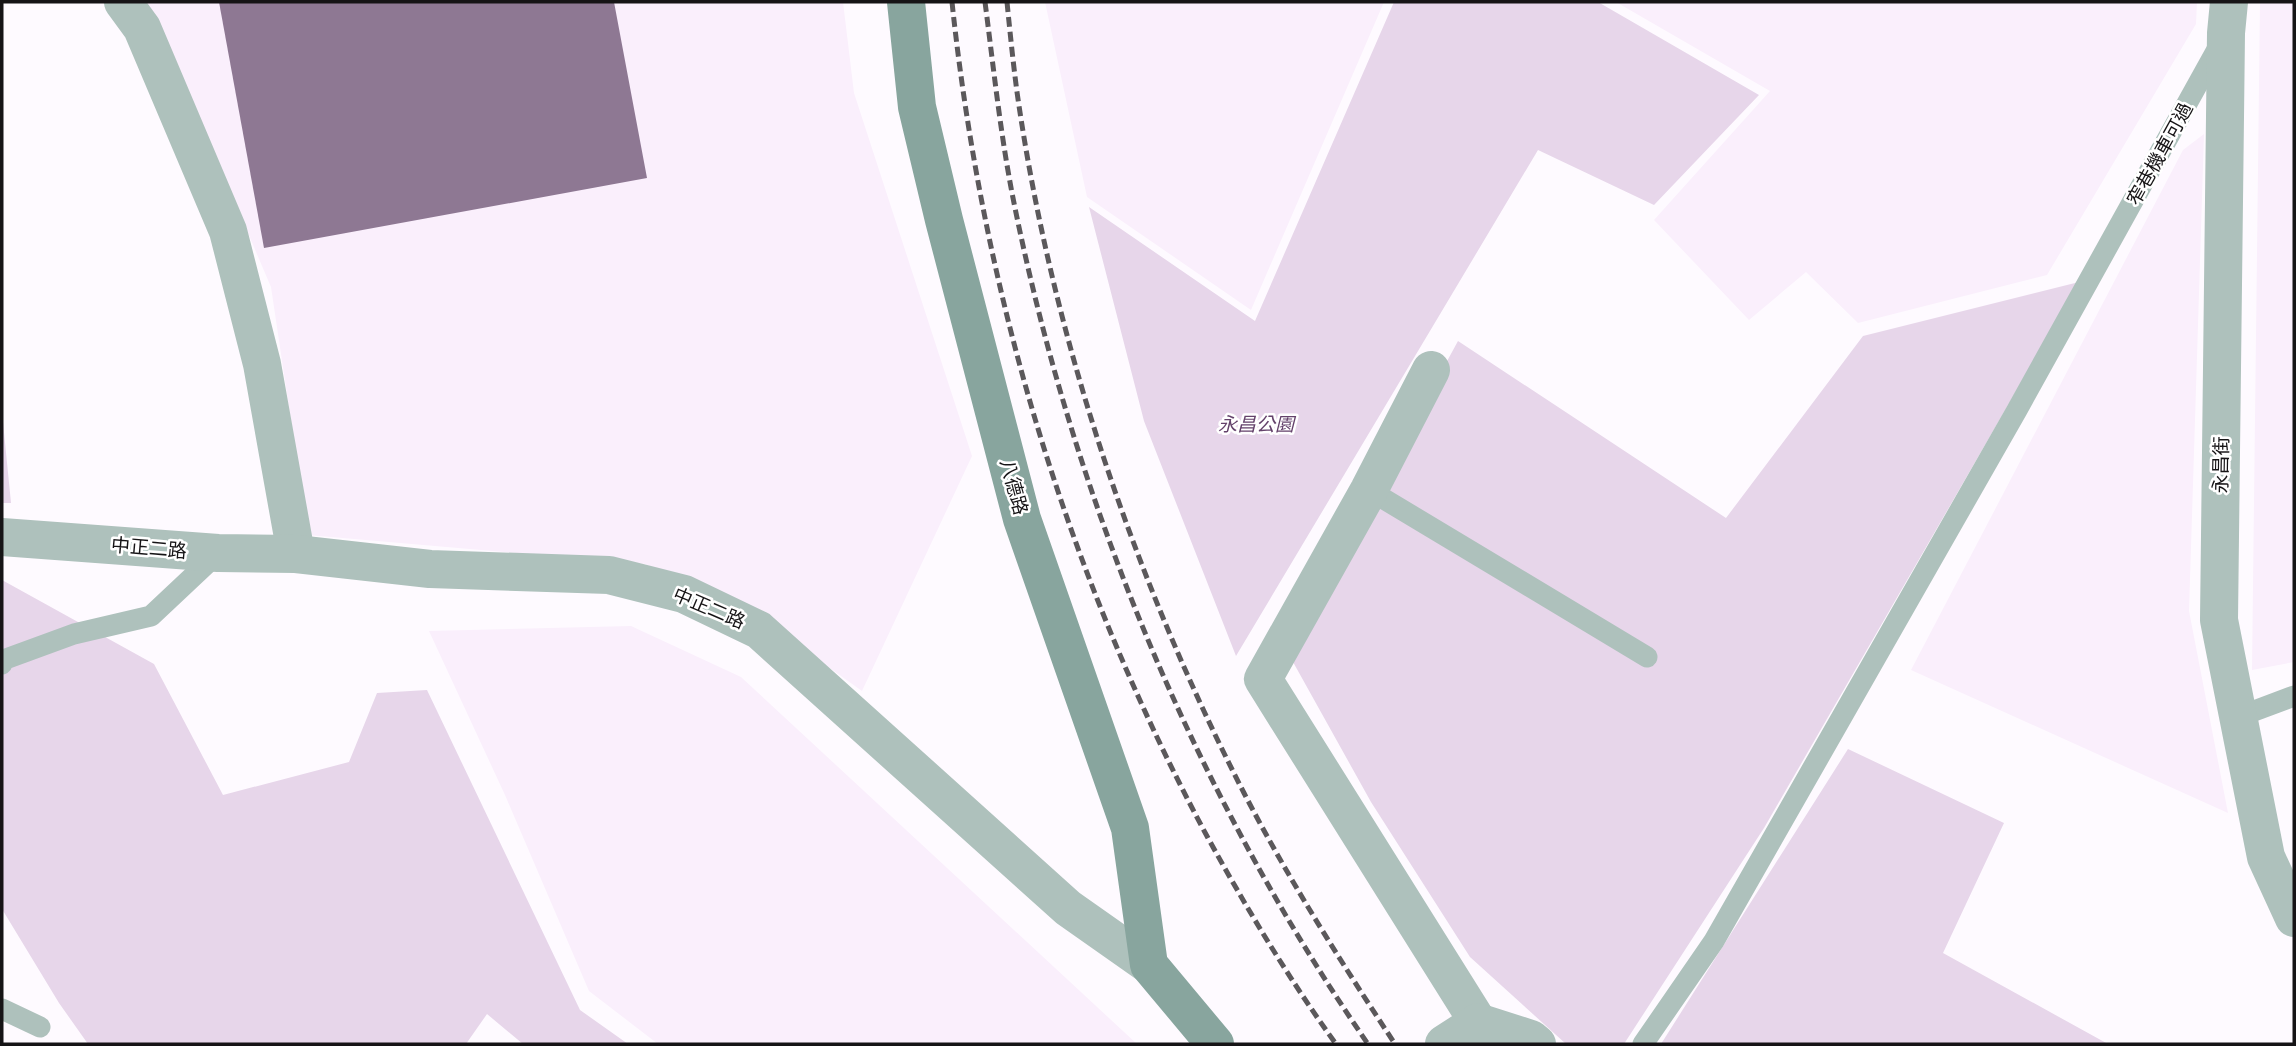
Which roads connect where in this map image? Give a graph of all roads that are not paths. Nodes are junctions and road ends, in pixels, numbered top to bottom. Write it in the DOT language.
graph roads {
  1 [pos="123,2"];
  2 [pos="906,2"];
  3 [pos="2228,18"];
  4 [pos="1431,370"];
  5 [pos="1369,490"];
  6 [pos="2,537"];
  7 [pos="218,554"];
  8 [pos="296,554"];
  9 [pos="1647,657"];
  10 [pos="2,664"];
  11 [pos="2294,696"];
  12 [pos="2238,717"];
  13 [pos="2294,918"];
  14 [pos="1149,965"];
  15 [pos="2,1009"];
  16 [pos="1478,1022"];
  17 [pos="40,1027"];
  18 [pos="1215,1044"];
  19 [pos="1444,1044"];
  20 [pos="1537,1044"];
  21 [pos="1643,1044"];
  1 -- 8 [label="street"];
  2 -- 14 [label="main road, 八德路"];
  3 -- 12 [label="street, 永昌街"];
  3 -- 21 [label="lane, 窄巷機車可過"];
  4 -- 5 [label="street"];
  5 -- 9 [label="lane"];
  5 -- 16 [label="street"];
  6 -- 7 [label="street, 中正二路"];
  7 -- 8 [label="street, 中正二路"];
  7 -- 10 [label="lane"];
  8 -- 14 [label="street, 中正二路"];
  11 -- 12 [label="lane"];
  12 -- 13 [label="street, 永昌街"];
  14 -- 18 [label="main road, 中正二路"];
  15 -- 17 [label="lane"];
  16 -- 19 [label="street"];
  16 -- 20 [label="street"];
}
